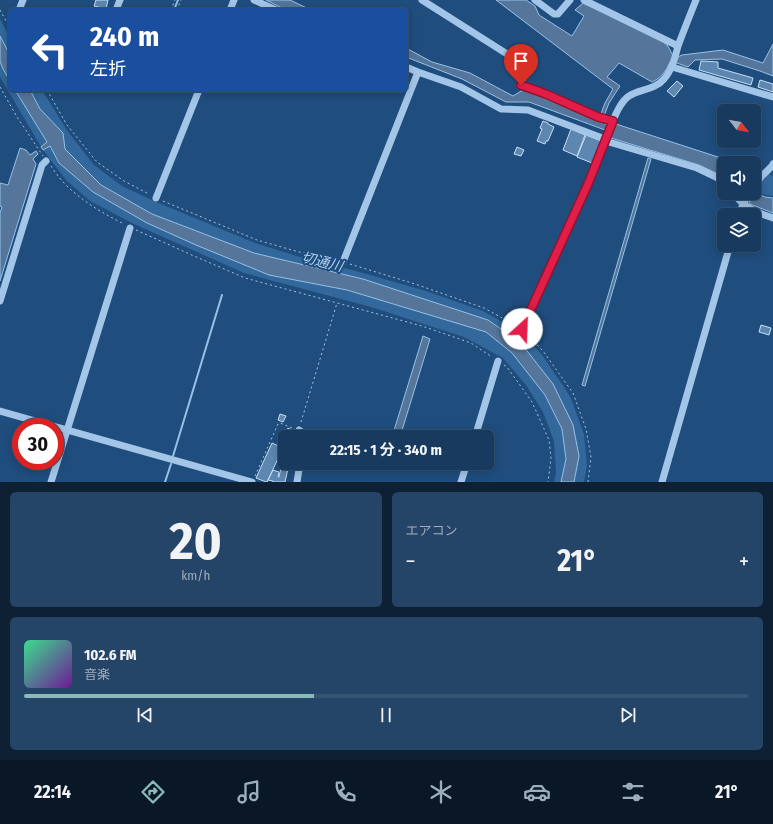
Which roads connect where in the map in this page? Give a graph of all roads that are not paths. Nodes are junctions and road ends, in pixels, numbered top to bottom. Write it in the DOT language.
graph roads {
  1 [pos="254,0"];
  2 [pos="422,0"];
  3 [pos="535,0"];
  4 [pos="570,0"];
  5 [pos="584,0"];
  6 [pos="696,0"];
  7 [pos="272,8"];
  8 [pos="677,50"];
  9 [pos="673,65"];
  10 [pos="408,68"];
  11 [pos="418,72"];
  12 [pos="198,92"];
  13 [pos="773,97"];
  14 [pos="612,124"];
  15 [pos="607,136"];
  16 [pos="46,161"];
  17 [pos="773,164"];
  18 [pos="761,177"];
  19 [pos="717,178"];
  20 [pos="156,198"];
  21 [pos="748,200"];
  22 [pos="773,218"];
  23 [pos="130,228"];
  24 [pos="728,252"];
  25 [pos="343,262"];
  26 [pos="0,301"];
  27 [pos="522,329"];
  28 [pos="498,361"];
  29 [pos="0,411"];
  30 [pos="67,430"];
  31 [pos="477,430"];
  32 [pos="299,470"];
  33 [pos="465,470"];
  34 [pos="51,482"];
  35 [pos="252,482"];
  36 [pos="297,482"];
  37 [pos="461,482"];
  38 [pos="662,482"];
  1 -- 7 [label="street"];
  2 -- 14 [label="street"];
  3 -- 4 [label="street"];
  5 -- 8 [label="street"];
  6 -- 8 [label="street"];
  8 -- 9 [label="street"];
  9 -- 13 [label="street"];
  9 -- 14 [label="street"];
  10 -- 11 [label="street"];
  11 -- 15 [label="street"];
  11 -- 25 [label="street"];
  12 -- 20 [label="street"];
  14 -- 15 [label="street"];
  15 -- 19 [label="street"];
  15 -- 27 [label="street"];
  16 -- 26 [label="street"];
  17 -- 18 [label="street"];
  21 -- 22 [label="street"];
  23 -- 30 [label="street"];
  24 -- 38 [label="street"];
  28 -- 31 [label="street"];
  29 -- 30 [label="street"];
  30 -- 34 [label="street"];
  30 -- 35 [label="street"];
  32 -- 36 [label="street"];
  33 -- 37 [label="street"];
}
